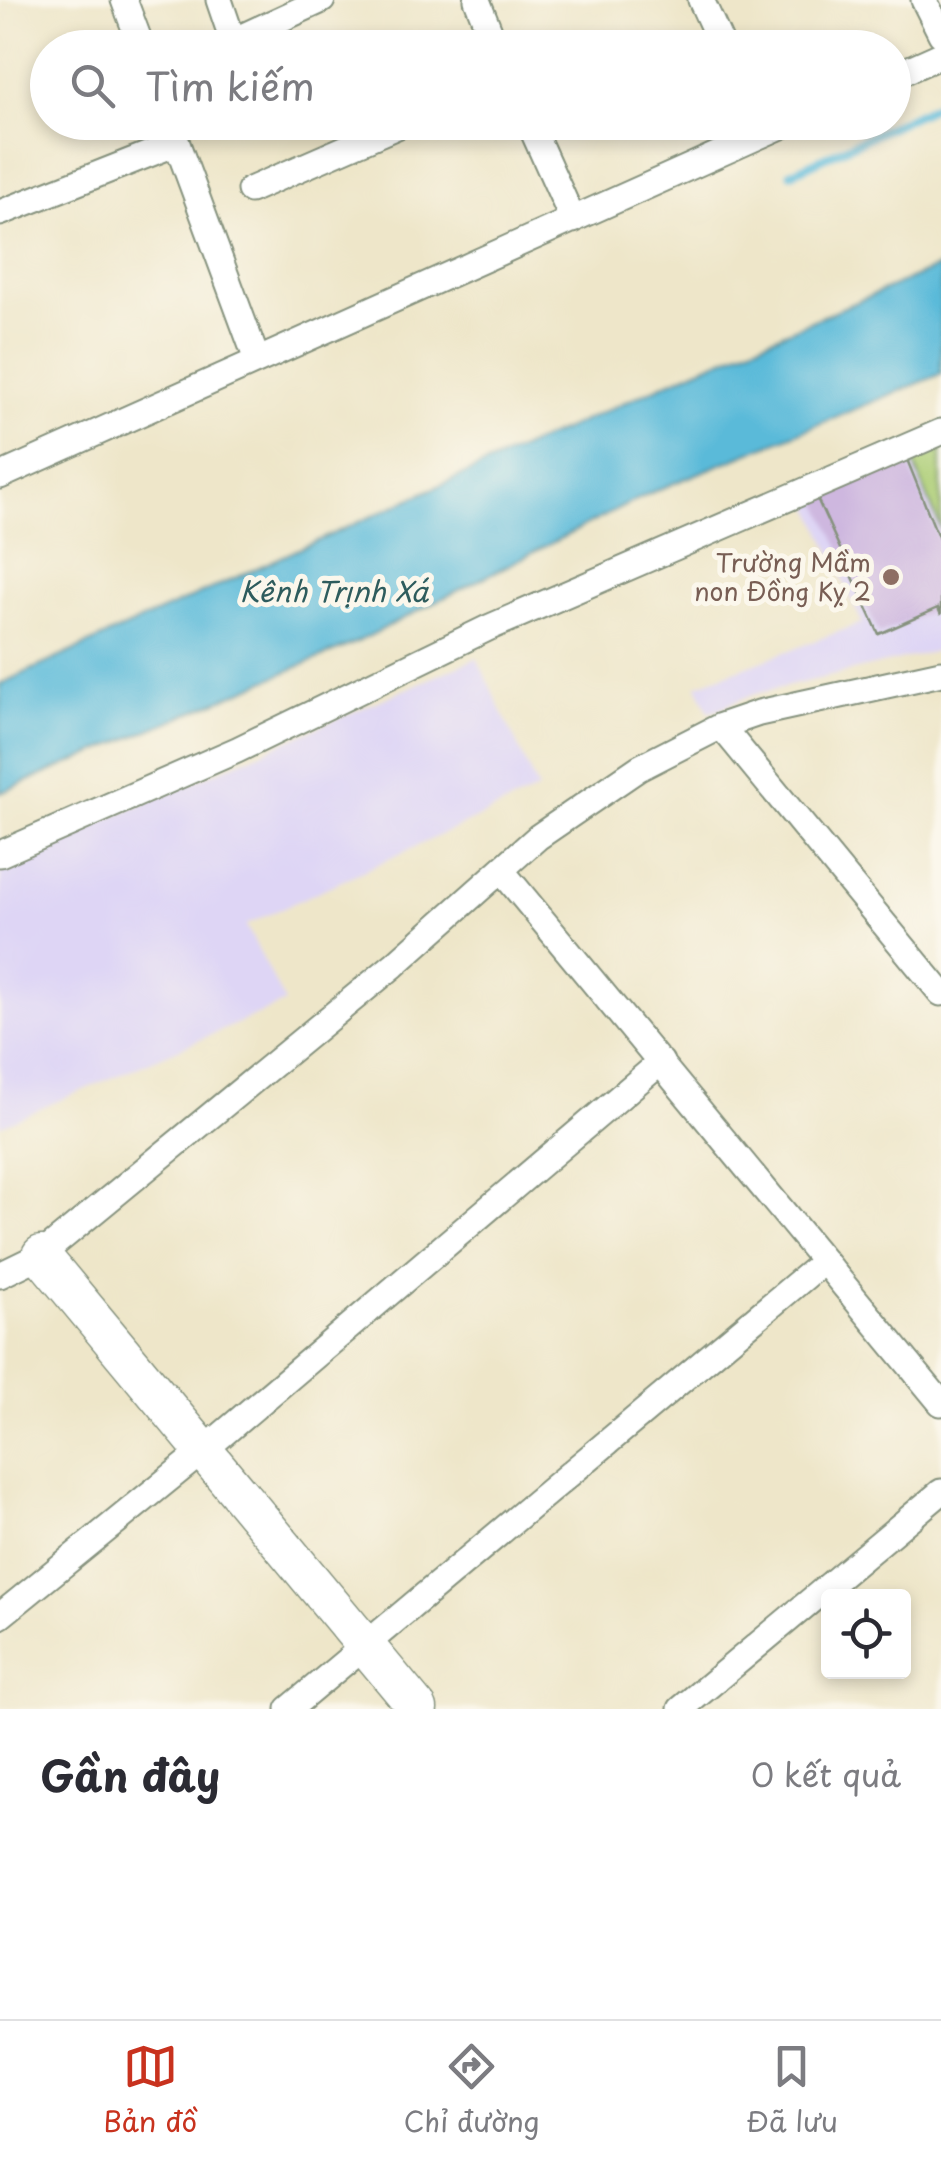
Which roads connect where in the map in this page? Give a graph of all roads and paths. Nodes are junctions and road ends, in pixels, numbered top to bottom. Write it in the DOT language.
graph roads {
  1 [pos="124,0"];
  2 [pos="218,0"];
  3 [pos="322,0"];
  4 [pos="477,0"];
  5 [pos="702,0"];
  6 [pos="924,0"];
  7 [pos="135,30"];
  8 [pos="229,30"];
  9 [pos="257,30"];
  10 [pos="489,30"];
  11 [pos="716,30"];
  12 [pos="941,34"];
  13 [pos="941,54"];
  14 [pos="911,68"];
  15 [pos="158,140"];
  16 [pos="176,140"];
  17 [pos="365,140"];
  18 [pos="537,140"];
  19 [pos="736,140"];
  20 [pos="250,190"];
  21 [pos="0,213"];
  22 [pos="573,220"];
  23 [pos="258,360"];
  24 [pos="941,432"];
  25 [pos="0,476"];
  26 [pos="941,673"];
  27 [pos="722,726"];
  28 [pos="0,854"];
  29 [pos="502,870"];
  30 [pos="941,992"];
  31 [pos="660,1062"];
  32 [pos="41,1255"];
  33 [pos="824,1262"];
  34 [pos="0,1275"];
  35 [pos="941,1403"];
  36 [pos="203,1451"];
  37 [pos="941,1492"];
  38 [pos="0,1616"];
  39 [pos="364,1646"];
  40 [pos="290,1709"];
  41 [pos="418,1709"];
  42 [pos="680,1709"];
  1 -- 7 [label="street"];
  2 -- 8 [label="street"];
  3 -- 9 [label="street"];
  4 -- 10 [label="street"];
  5 -- 11 [label="street"];
  6 -- 12 [label="street"];
  13 -- 14 [label="street"];
  15 -- 21 [label="street"];
  16 -- 23 [label="street"];
  17 -- 20 [label="street"];
  18 -- 22 [label="street"];
  19 -- 22 [label="street"];
  22 -- 23 [label="street"];
  23 -- 25 [label="street"];
  24 -- 28 [label="street"];
  26 -- 27 [label="street"];
  27 -- 29 [label="street"];
  27 -- 30 [label="street"];
  29 -- 31 [label="street"];
  29 -- 32 [label="street"];
  31 -- 33 [label="street"];
  31 -- 36 [label="street"];
  32 -- 34 [label="street"];
  32 -- 36 [label="street"];
  33 -- 35 [label="street"];
  33 -- 39 [label="street"];
  36 -- 38 [label="street"];
  36 -- 39 [label="street"];
  37 -- 42 [label="street"];
  39 -- 40 [label="street"];
  39 -- 41 [label="street"];
}
